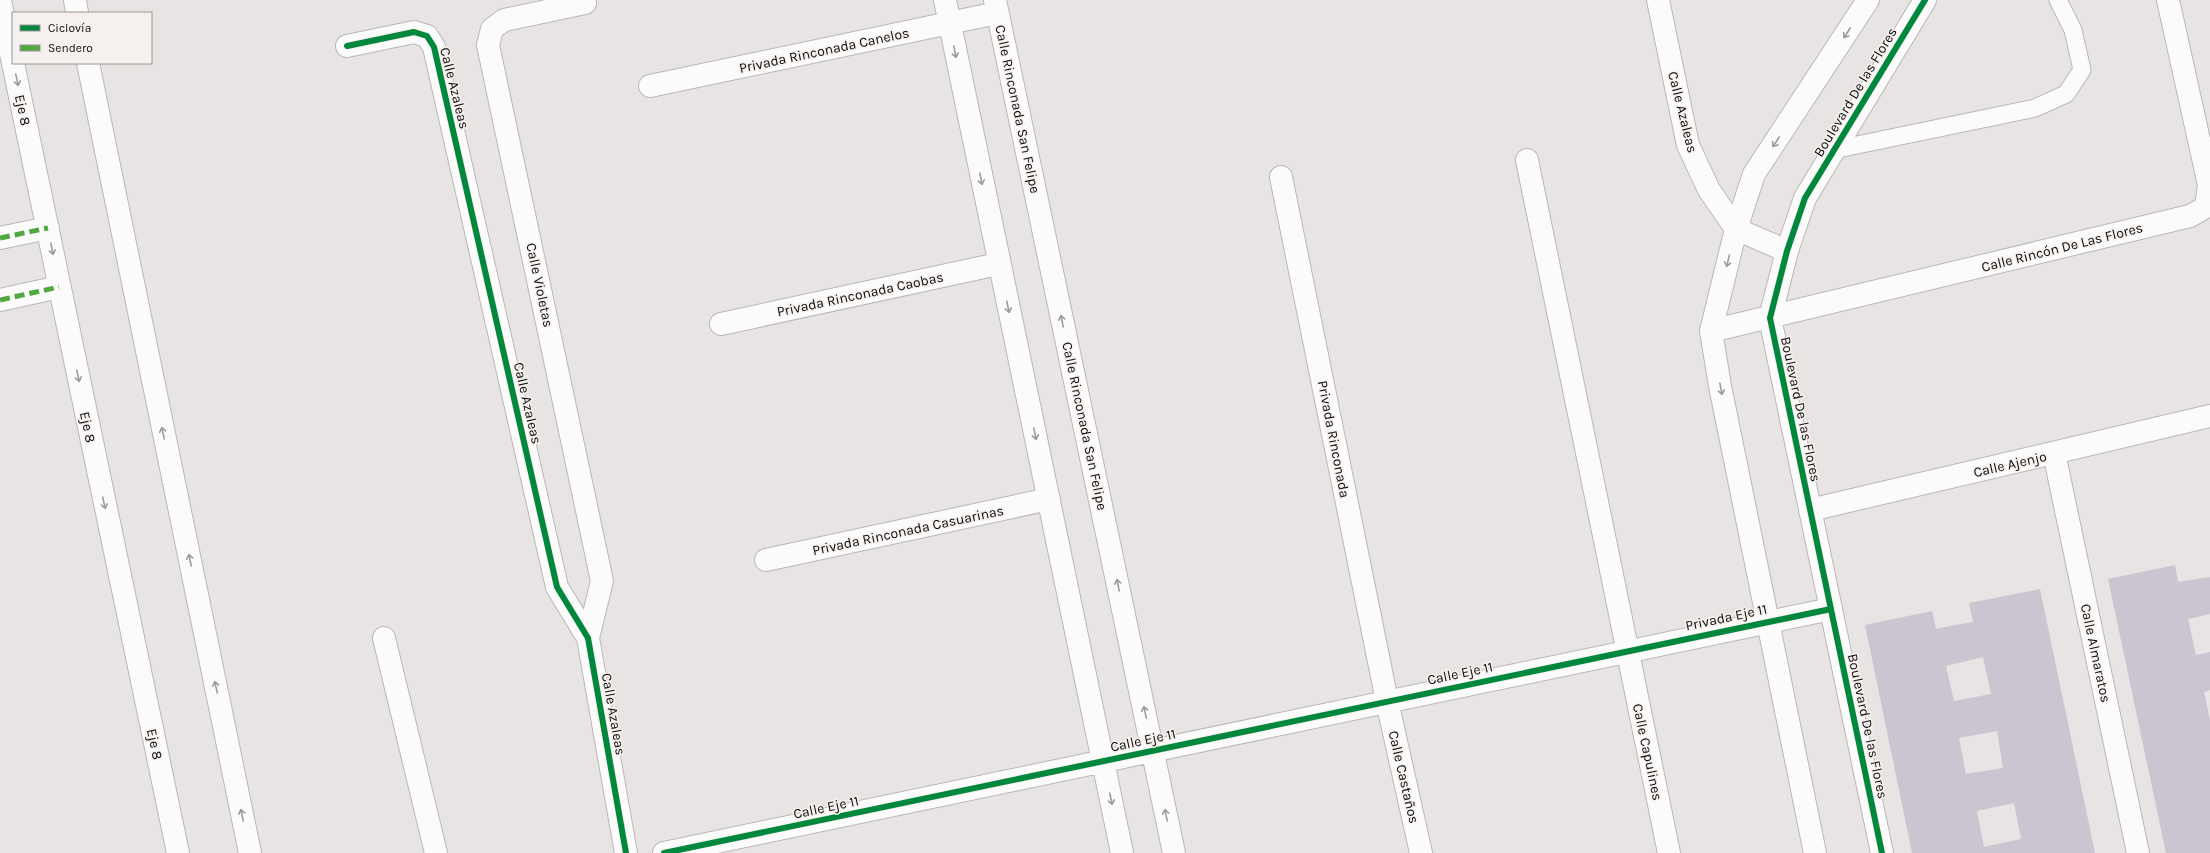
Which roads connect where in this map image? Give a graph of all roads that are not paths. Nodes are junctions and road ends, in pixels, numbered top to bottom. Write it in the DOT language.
graph roads {
  1 [pos="75,0"];
  2 [pos="945,0"];
  3 [pos="1658,0"];
  4 [pos="1868,0"];
  5 [pos="1925,0"];
  6 [pos="2058,0"];
  7 [pos="2168,0"];
  8 [pos="0,1"];
  9 [pos="585,3"];
  10 [pos="996,6"];
  11 [pos="77,12"];
  12 [pos="950,24"];
  13 [pos="347,46"];
  14 [pos="12,58"];
  15 [pos="13,64"];
  16 [pos="88,64"];
  17 [pos="650,86"];
  18 [pos="1833,150"];
  19 [pos="1527,160"];
  20 [pos="1281,177"];
  21 [pos="48,228"];
  22 [pos="1736,229"];
  23 [pos="0,238"];
  24 [pos="1787,251"];
  25 [pos="998,264"];
  26 [pos="59,288"];
  27 [pos="0,300"];
  28 [pos="1770,318"];
  29 [pos="721,324"];
  30 [pos="1711,331"];
  31 [pos="2210,416"];
  32 [pos="2054,454"];
  33 [pos="1049,500"];
  34 [pos="1810,510"];
  35 [pos="766,560"];
  36 [pos="1831,609"];
  37 [pos="1768,621"];
  38 [pos="384,638"];
  39 [pos="588,638"];
  40 [pos="1627,651"];
  41 [pos="1387,701"];
  42 [pos="1153,750"];
  43 [pos="1103,761"];
  44 [pos="178,853"];
  45 [pos="250,853"];
  46 [pos="436,853"];
  47 [pos="626,853"];
  48 [pos="664,853"];
  49 [pos="1122,853"];
  50 [pos="1174,853"];
  51 [pos="1421,853"];
  52 [pos="1669,853"];
  53 [pos="1815,853"];
  54 [pos="1882,853"];
  55 [pos="2138,853"];
  1 -- 11 [label="street"];
  2 -- 12 [label="street"];
  3 -- 22 [label="street, Calle Azaleas"];
  4 -- 22 [label="street, one-way"];
  5 -- 18 [label="street, Boulevard De las Flores"];
  6 -- 18 [label="lane"];
  7 -- 28 [label="street, Calle Rincón De Las Flores"];
  8 -- 14 [label="street, Eje 8, one-way"];
  9 -- 39 [label="street, Calle Violetas"];
  10 -- 12 [label="street, Privada Rinconada Canelos"];
  42 -- 10 [label="street, Calle Rinconada San Felipe, one-way"];
  12 -- 17 [label="street, Privada Rinconada Canelos"];
  12 -- 25 [label="street, one-way"];
  13 -- 39 [label="street, Calle Azaleas"];
  15 -- 21 [label="street, Eje 8, one-way"];
  45 -- 16 [label="street, one-way"];
  18 -- 24 [label="street, Boulevard De las Flores"];
  19 -- 40 [label="street"];
  20 -- 41 [label="street, Privada Rinconada"];
  21 -- 23 [label="street"];
  21 -- 26 [label="street, Eje 8, one-way"];
  22 -- 24 [label="street"];
  22 -- 30 [label="street, one-way"];
  24 -- 28 [label="street, Boulevard De las Flores"];
  25 -- 29 [label="street, Privada Rinconada Caobas"];
  25 -- 33 [label="street, one-way"];
  26 -- 27 [label="street"];
  26 -- 44 [label="street, Eje 8, one-way"];
  28 -- 30 [label="street, Calle Rincón De Las Flores"];
  28 -- 34 [label="street, Boulevard De las Flores"];
  30 -- 37 [label="street, one-way"];
  31 -- 32 [label="street, Calle Ajenjo"];
  32 -- 34 [label="street, Calle Ajenjo"];
  32 -- 55 [label="street, Calle Almaratos"];
  33 -- 35 [label="street, Privada Rinconada Casuarinas"];
  33 -- 43 [label="street"];
  34 -- 36 [label="street, Boulevard De las Flores"];
  36 -- 37 [label="street, Privada Eje 11"];
  36 -- 54 [label="street, Boulevard De las Flores"];
  37 -- 40 [label="street, Privada Eje 11"];
  37 -- 53 [label="street"];
  38 -- 46 [label="street"];
  39 -- 47 [label="street, Calle Azaleas"];
  40 -- 41 [label="street, Calle Eje 11"];
  40 -- 52 [label="street, Calle Capulines"];
  41 -- 42 [label="street, Calle Eje 11"];
  41 -- 51 [label="street, Calle Castaños"];
  42 -- 43 [label="street, Calle Eje 11"];
  50 -- 42 [label="street, Calle Rinconada San Felipe, one-way"];
  43 -- 48 [label="street, Calle Eje 11"];
  43 -- 49 [label="street, one-way"];
}
